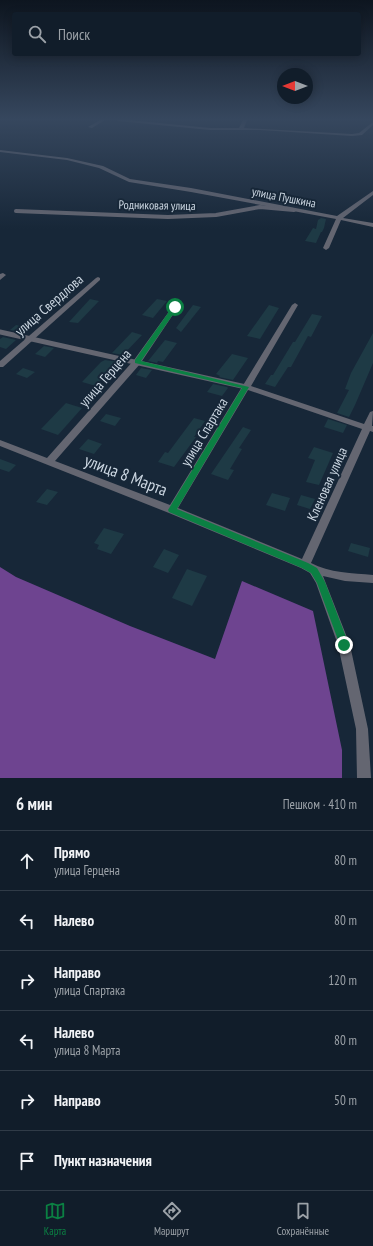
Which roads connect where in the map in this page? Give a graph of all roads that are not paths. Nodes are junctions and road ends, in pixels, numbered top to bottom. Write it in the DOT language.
graph roads {
  1 [pos="39,156"];
  2 [pos="373,193"];
  3 [pos="297,210"];
  4 [pos="16,211"];
  5 [pos="339,218"];
  6 [pos="373,225"];
  7 [pos="326,248"];
  8 [pos="98,279"];
  9 [pos="295,305"];
  10 [pos="175,307"];
  11 [pos="0,332"];
  12 [pos="30,339"];
  13 [pos="137,362"];
  14 [pos="0,365"];
  15 [pos="246,387"];
  16 [pos="373,414"];
  17 [pos="370,428"];
  18 [pos="0,444"];
  19 [pos="48,462"];
  20 [pos="172,510"];
  21 [pos="309,568"];
  22 [pos="373,579"];
  23 [pos="364,778"];
  1 -- 3 [label="street, улица Пушкина"];
  2 -- 5 [label="street"];
  3 -- 4 [label="lane, Родниковая улица"];
  3 -- 5 [label="street, улица Пушкина"];
  5 -- 6 [label="street, улица Пушкина"];
  5 -- 7 [label="street"];
  8 -- 12 [label="street, улица Свердлова"];
  9 -- 15 [label="street, улица Спартака"];
  10 -- 13 [label="street, улица Герцена"];
  11 -- 12 [label="lane"];
  12 -- 13 [label="lane"];
  12 -- 14 [label="street, улица Свердлова"];
  13 -- 15 [label="lane"];
  13 -- 19 [label="street, улица Герцена"];
  15 -- 17 [label="street"];
  15 -- 20 [label="street, улица Спартака"];
  16 -- 17 [label="street, Кленовая улица"];
  17 -- 21 [label="street, Кленовая улица"];
  18 -- 19 [label="street, улица 8 Марта"];
  19 -- 20 [label="street, улица 8 Марта"];
  20 -- 21 [label="street, улица 8 Марта"];
  21 -- 22 [label="street, улица 8 Марта"];
  21 -- 23 [label="street"];
}
